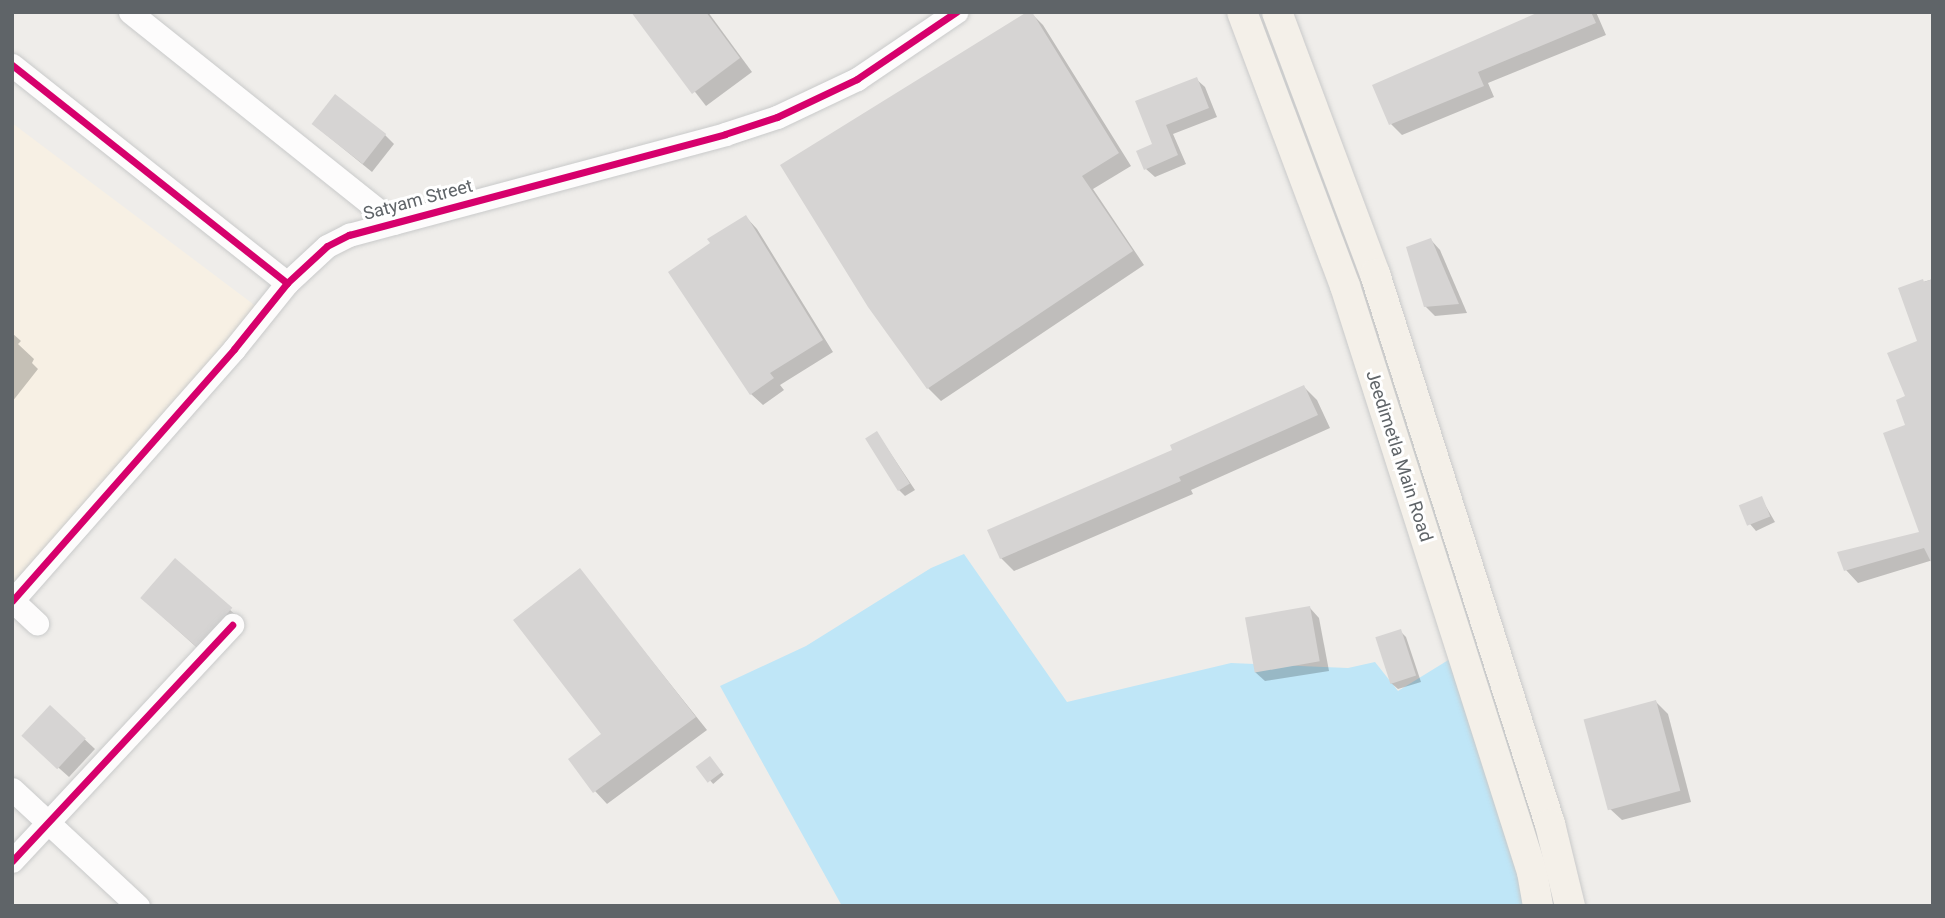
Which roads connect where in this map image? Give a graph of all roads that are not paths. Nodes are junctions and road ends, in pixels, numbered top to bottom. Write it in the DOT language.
graph roads {
  1 [pos="130,12"];
  2 [pos="956,12"];
  3 [pos="1242,12"];
  4 [pos="1278,12"];
  5 [pos="12,65"];
  6 [pos="394,223"];
  7 [pos="287,283"];
  8 [pos="12,601"];
  9 [pos="37,623"];
  10 [pos="232,625"];
  11 [pos="12,789"];
  12 [pos="47,822"];
  13 [pos="12,860"];
  14 [pos="138,906"];
  15 [pos="1538,906"];
  16 [pos="1570,906"];
  1 -- 6 [label="street"];
  2 -- 6 [label="street, Satyam Street"];
  3 -- 15 [label="main road, Jeedimetla Main Road"];
  4 -- 16 [label="main road, Jeedimetla Main Road"];
  5 -- 7 [label="street"];
  6 -- 7 [label="street, Satyam Street"];
  7 -- 8 [label="street, Satyam Street"];
  8 -- 9 [label="street"];
  10 -- 12 [label="street"];
  11 -- 12 [label="street"];
  12 -- 13 [label="street"];
  12 -- 14 [label="street"];
}
